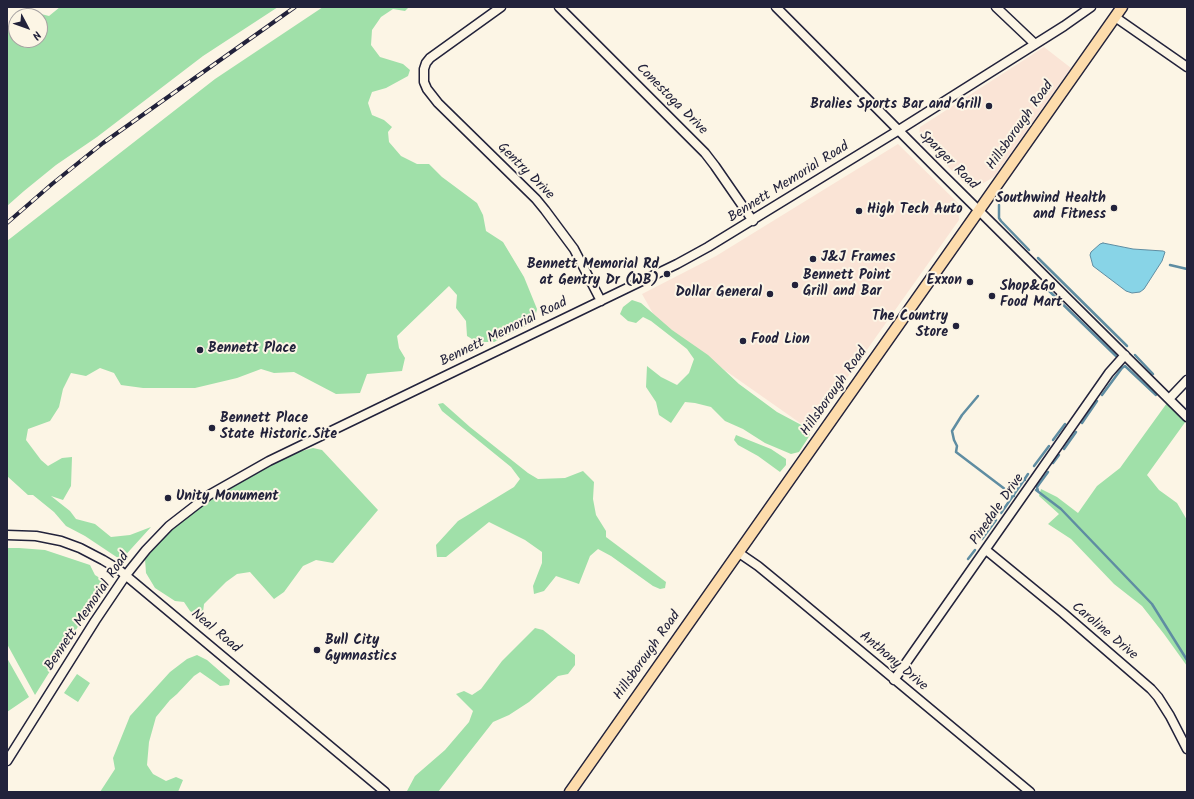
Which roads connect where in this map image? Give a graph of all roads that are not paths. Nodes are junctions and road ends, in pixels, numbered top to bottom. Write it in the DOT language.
graph roads {
  1 [pos="501,7"];
  2 [pos="560,7"];
  3 [pos="776,7"];
  4 [pos="996,7"];
  5 [pos="1091,7"];
  6 [pos="1122,7"];
  7 [pos="1115,17"];
  8 [pos="1035,44"];
  9 [pos="1187,67"];
  10 [pos="899,130"];
  11 [pos="979,210"];
  12 [pos="753,221"];
  13 [pos="602,301"];
  14 [pos="1125,355"];
  15 [pos="1187,380"];
  16 [pos="1169,399"];
  17 [pos="1187,417"];
  18 [pos="7,535"];
  19 [pos="986,550"];
  20 [pos="739,553"];
  21 [pos="126,575"];
  22 [pos="894,680"];
  23 [pos="1187,750"];
  24 [pos="7,761"];
  25 [pos="385,792"];
  26 [pos="570,792"];
  27 [pos="1030,792"];
  1 -- 13 [label="street, Gentry Drive"];
  2 -- 12 [label="street, Conestoga Drive"];
  3 -- 10 [label="street, Sparger Road"];
  4 -- 8 [label="street"];
  5 -- 8 [label="street, Bennett Memorial Road"];
  6 -- 7 [label="main road, Hillsborough Road"];
  7 -- 9 [label="street"];
  7 -- 11 [label="main road, Hillsborough Road"];
  8 -- 10 [label="street, Bennett Memorial Road"];
  10 -- 11 [label="street, Sparger Road"];
  10 -- 12 [label="street, Bennett Memorial Road"];
  11 -- 14 [label="street, Sparger Road"];
  11 -- 20 [label="main road, Hillsborough Road"];
  12 -- 13 [label="street, Bennett Memorial Road"];
  13 -- 21 [label="street, Bennett Memorial Road"];
  14 -- 16 [label="street, Sparger Road"];
  14 -- 19 [label="street, Pinedale Drive"];
  15 -- 16 [label="street"];
  16 -- 17 [label="street, Sparger Road"];
  18 -- 21 [label="street, Neal Road"];
  19 -- 22 [label="street, Pinedale Drive"];
  19 -- 23 [label="street, Caroline Drive"];
  20 -- 22 [label="street, Anthony Drive"];
  20 -- 26 [label="main road, Hillsborough Road"];
  21 -- 24 [label="street, Bennett Memorial Road"];
  21 -- 25 [label="street, Neal Road"];
  22 -- 27 [label="street, Anthony Drive"];
}
